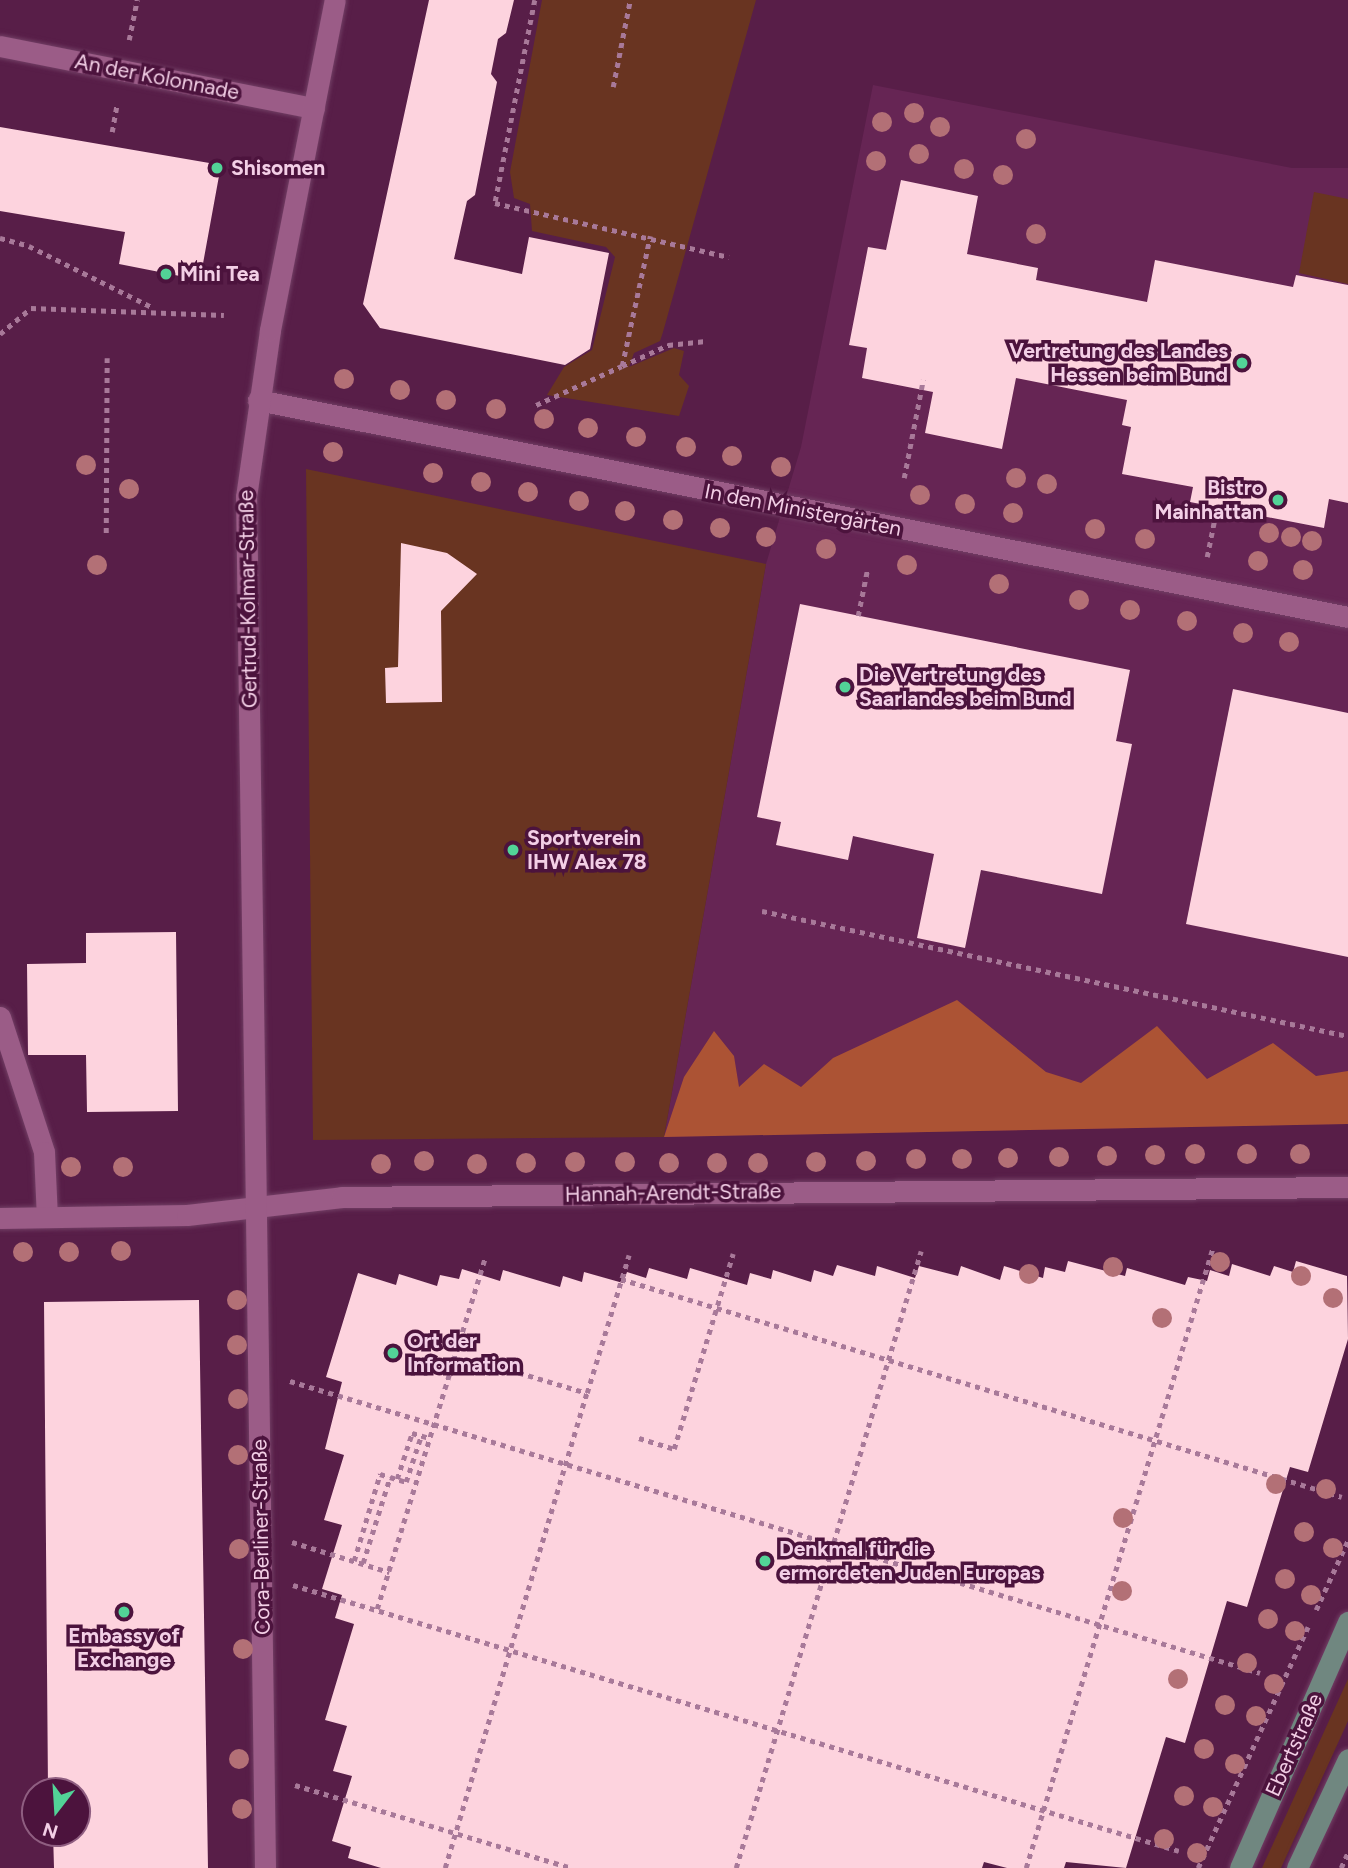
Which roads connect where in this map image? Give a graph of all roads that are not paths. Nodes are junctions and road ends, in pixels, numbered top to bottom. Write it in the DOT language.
graph roads {
  1 [pos="335,0"];
  2 [pos="0,46"];
  3 [pos="314,108"];
  4 [pos="258,400"];
  5 [pos="1348,617"];
  6 [pos="0,1017"];
  7 [pos="1348,1187"];
  8 [pos="257,1206"];
  9 [pos="47,1217"];
  10 [pos="0,1218"];
  11 [pos="1348,1622"];
  12 [pos="1348,1759"];
  13 [pos="265,1868"];
  14 [pos="1240,1868"];
  15 [pos="1297,1868"];
  1 -- 3 [label="street, Gertrud-Kolmar-Straße"];
  2 -- 3 [label="street, An der Kolonnade"];
  3 -- 4 [label="street, Gertrud-Kolmar-Straße"];
  4 -- 5 [label="street, In den Ministergärten"];
  4 -- 8 [label="street, Gertrud-Kolmar-Straße"];
  6 -- 9 [label="street"];
  7 -- 8 [label="street, Hannah-Arendt-Straße"];
  8 -- 9 [label="street, Hannah-Arendt-Straße"];
  8 -- 13 [label="street, Cora-Berliner-Straße"];
  9 -- 10 [label="street, Hannah-Arendt-Straße"];
  11 -- 14 [label="main road, Ebertstraße"];
  12 -- 15 [label="main road"];
}
